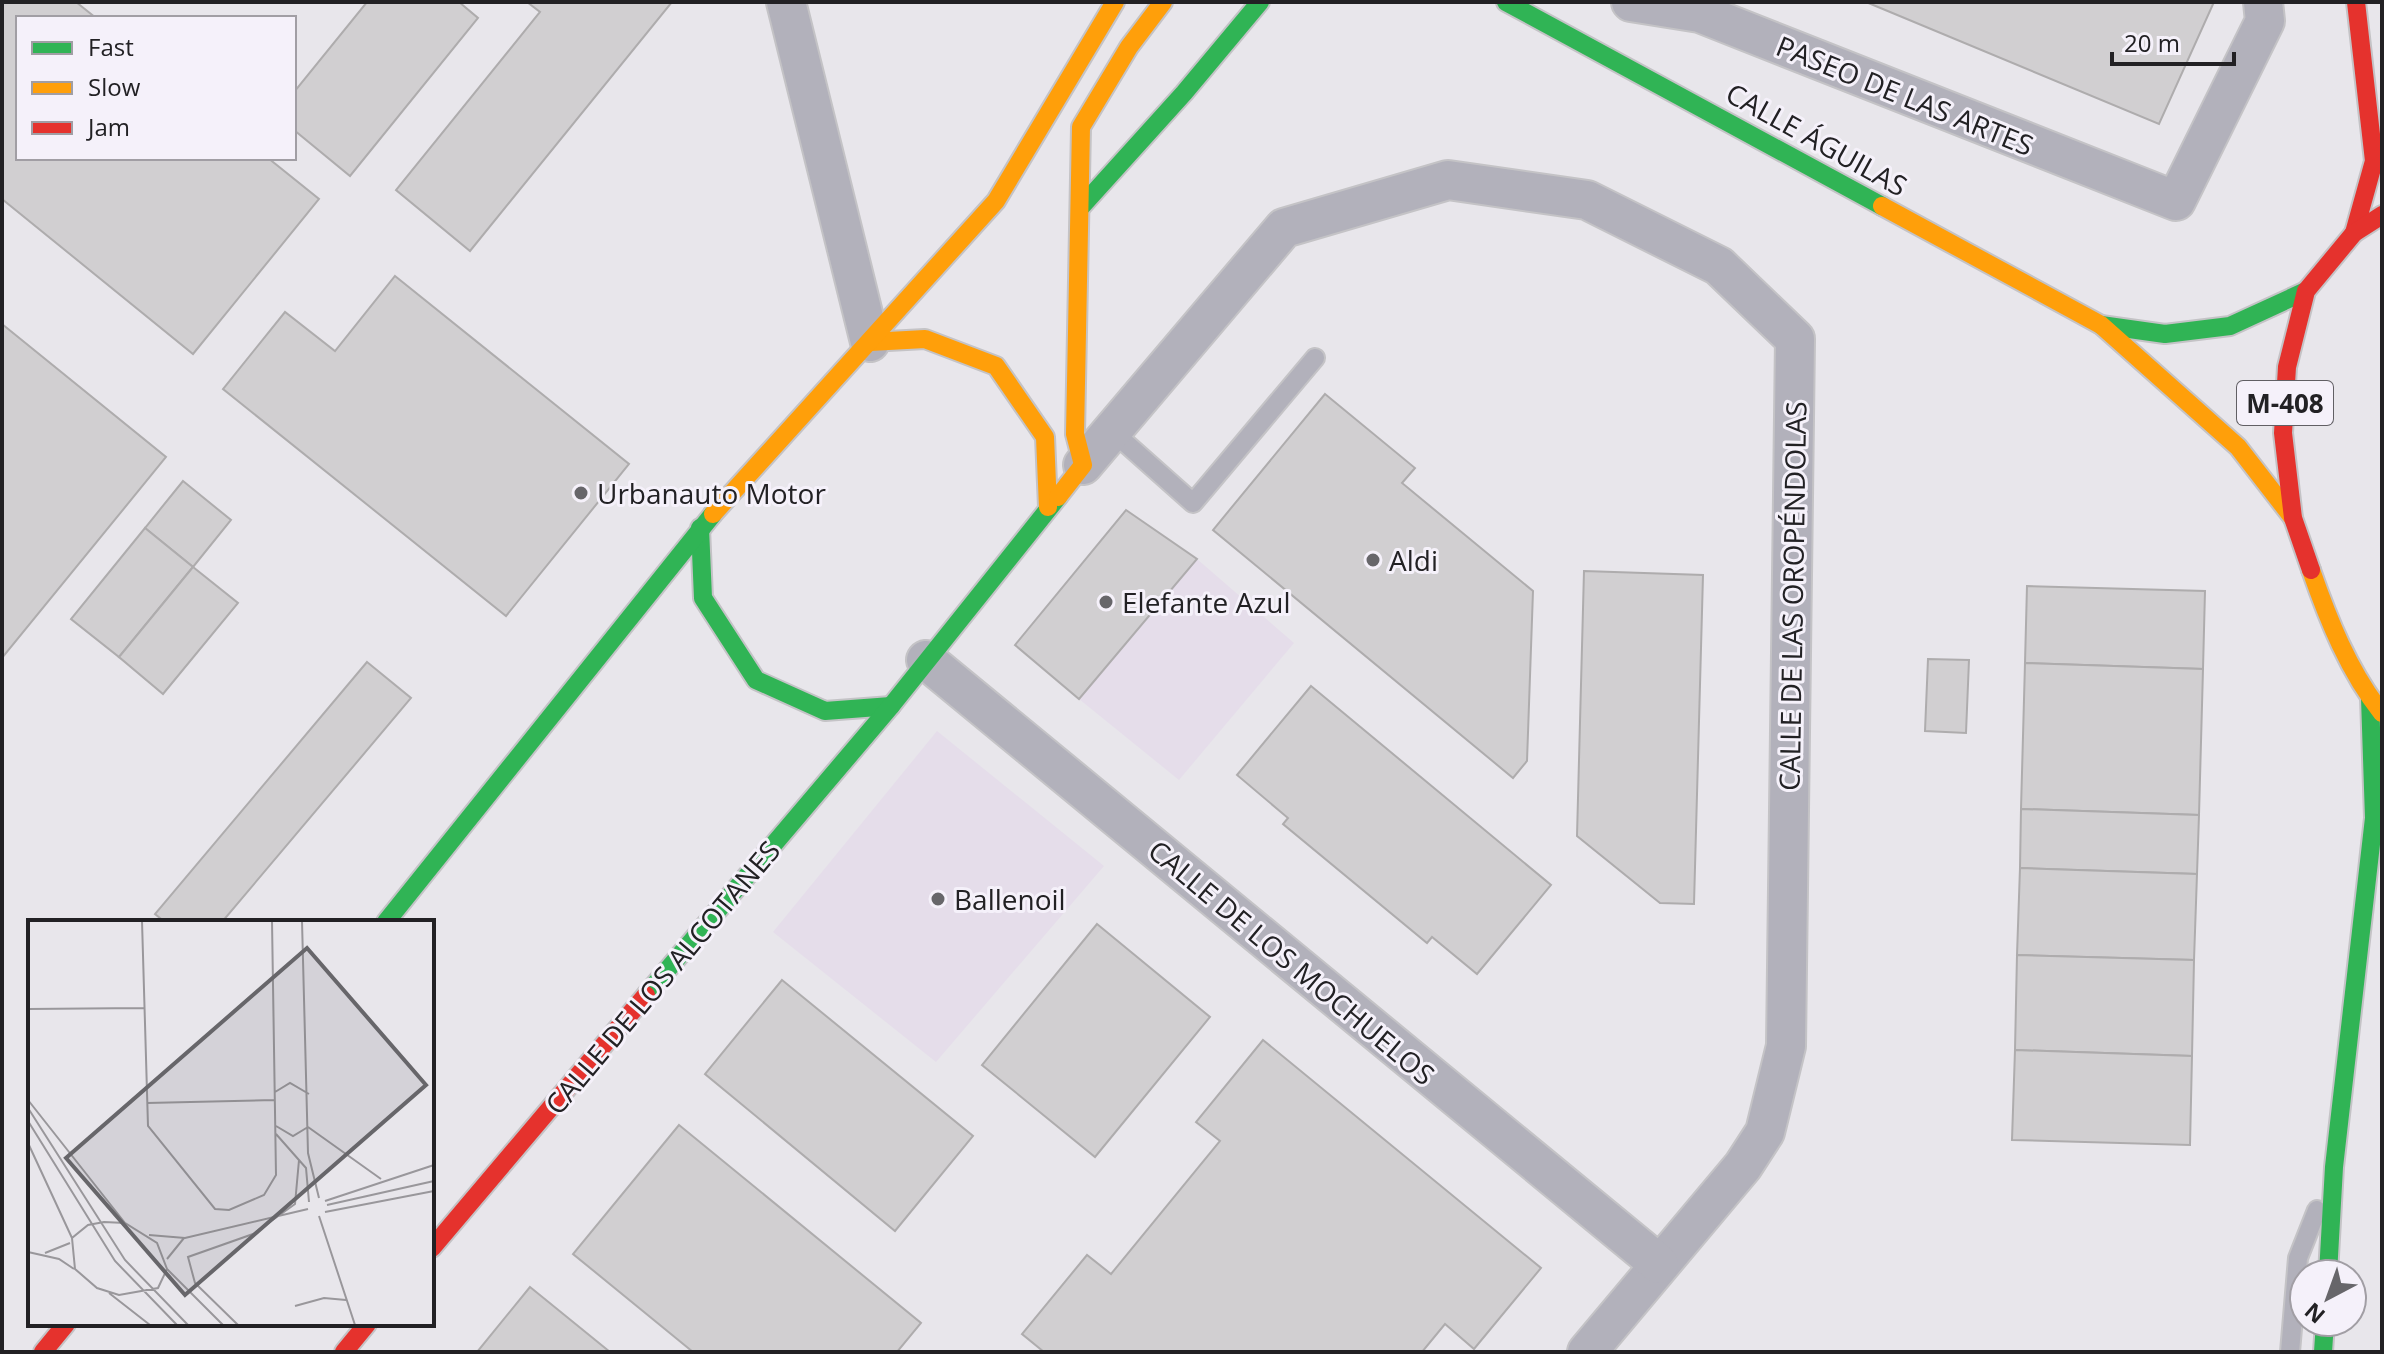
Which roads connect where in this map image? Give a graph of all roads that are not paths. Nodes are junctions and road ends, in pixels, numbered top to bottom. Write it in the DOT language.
graph roads {
  1 [pos="786,2"];
  2 [pos="1115,2"];
  3 [pos="1163,2"];
  4 [pos="1260,2"];
  5 [pos="1506,2"];
  6 [pos="1631,2"];
  7 [pos="2263,2"];
  8 [pos="2356,2"];
  9 [pos="1081,207"];
  10 [pos="2382,215"];
  11 [pos="1284,228"];
  12 [pos="2354,233"];
  13 [pos="2306,291"];
  14 [pos="2101,325"];
  15 [pos="870,342"];
  16 [pos="1315,358"];
  17 [pos="1112,431"];
  18 [pos="1083,465"];
  19 [pos="1048,507"];
  20 [pos="2293,518"];
  21 [pos="700,528"];
  22 [pos="926,660"];
  23 [pos="2370,698"];
  24 [pos="891,706"];
  25 [pos="2382,713"];
  26 [pos="388,920"];
  27 [pos="2334,1167"];
  28 [pos="434,1246"];
  29 [pos="2329,1258"];
  30 [pos="1659,1264"];
  31 [pos="64,1326"];
  32 [pos="365,1326"];
  33 [pos="43,1352"];
  34 [pos="344,1352"];
  35 [pos="1587,1352"];
  36 [pos="2290,1352"];
  1 -- 15 [label="street"];
  2 -- 15 [label="main road"];
  3 -- 9 [label="main road"];
  4 -- 9 [label="main road"];
  5 -- 14 [label="main road, CALLE ÁGUILAS"];
  6 -- 7 [label="street, PASEO DE LAS ARTES"];
  8 -- 12 [label="main road"];
  9 -- 18 [label="main road"];
  10 -- 12 [label="main road, M-408"];
  11 -- 17 [label="street, CALLE DE LOS ALCOTANES"];
  11 -- 30 [label="street, CALLE DE LAS OROPÉNDOLAS"];
  12 -- 13 [label="main road, M-408"];
  13 -- 14 [label="main road"];
  13 -- 20 [label="main road, M-408"];
  14 -- 20 [label="main road"];
  15 -- 19 [label="main road"];
  15 -- 21 [label="main road"];
  16 -- 17 [label="lane"];
  17 -- 18 [label="street, CALLE DE LOS ALCOTANES"];
  18 -- 19 [label="main road, CALLE DE LOS ALCOTANES"];
  19 -- 22 [label="main road, CALLE DE LOS ALCOTANES"];
  20 -- 23 [label="main road, M-408"];
  21 -- 24 [label="main road"];
  21 -- 26 [label="main road"];
  22 -- 24 [label="main road, CALLE DE LOS ALCOTANES"];
  22 -- 30 [label="street, CALLE DE LOS MOCHUELOS"];
  23 -- 25 [label="main road, M-408"];
  23 -- 27 [label="main road"];
  24 -- 28 [label="main road, CALLE DE LOS ALCOTANES"];
  27 -- 29 [label="main road"];
  27 -- 36 [label="lane"];
  30 -- 35 [label="street, CALLE DE LAS OROPÉNDOLAS"];
  31 -- 33 [label="main road"];
  32 -- 34 [label="main road"];
}
